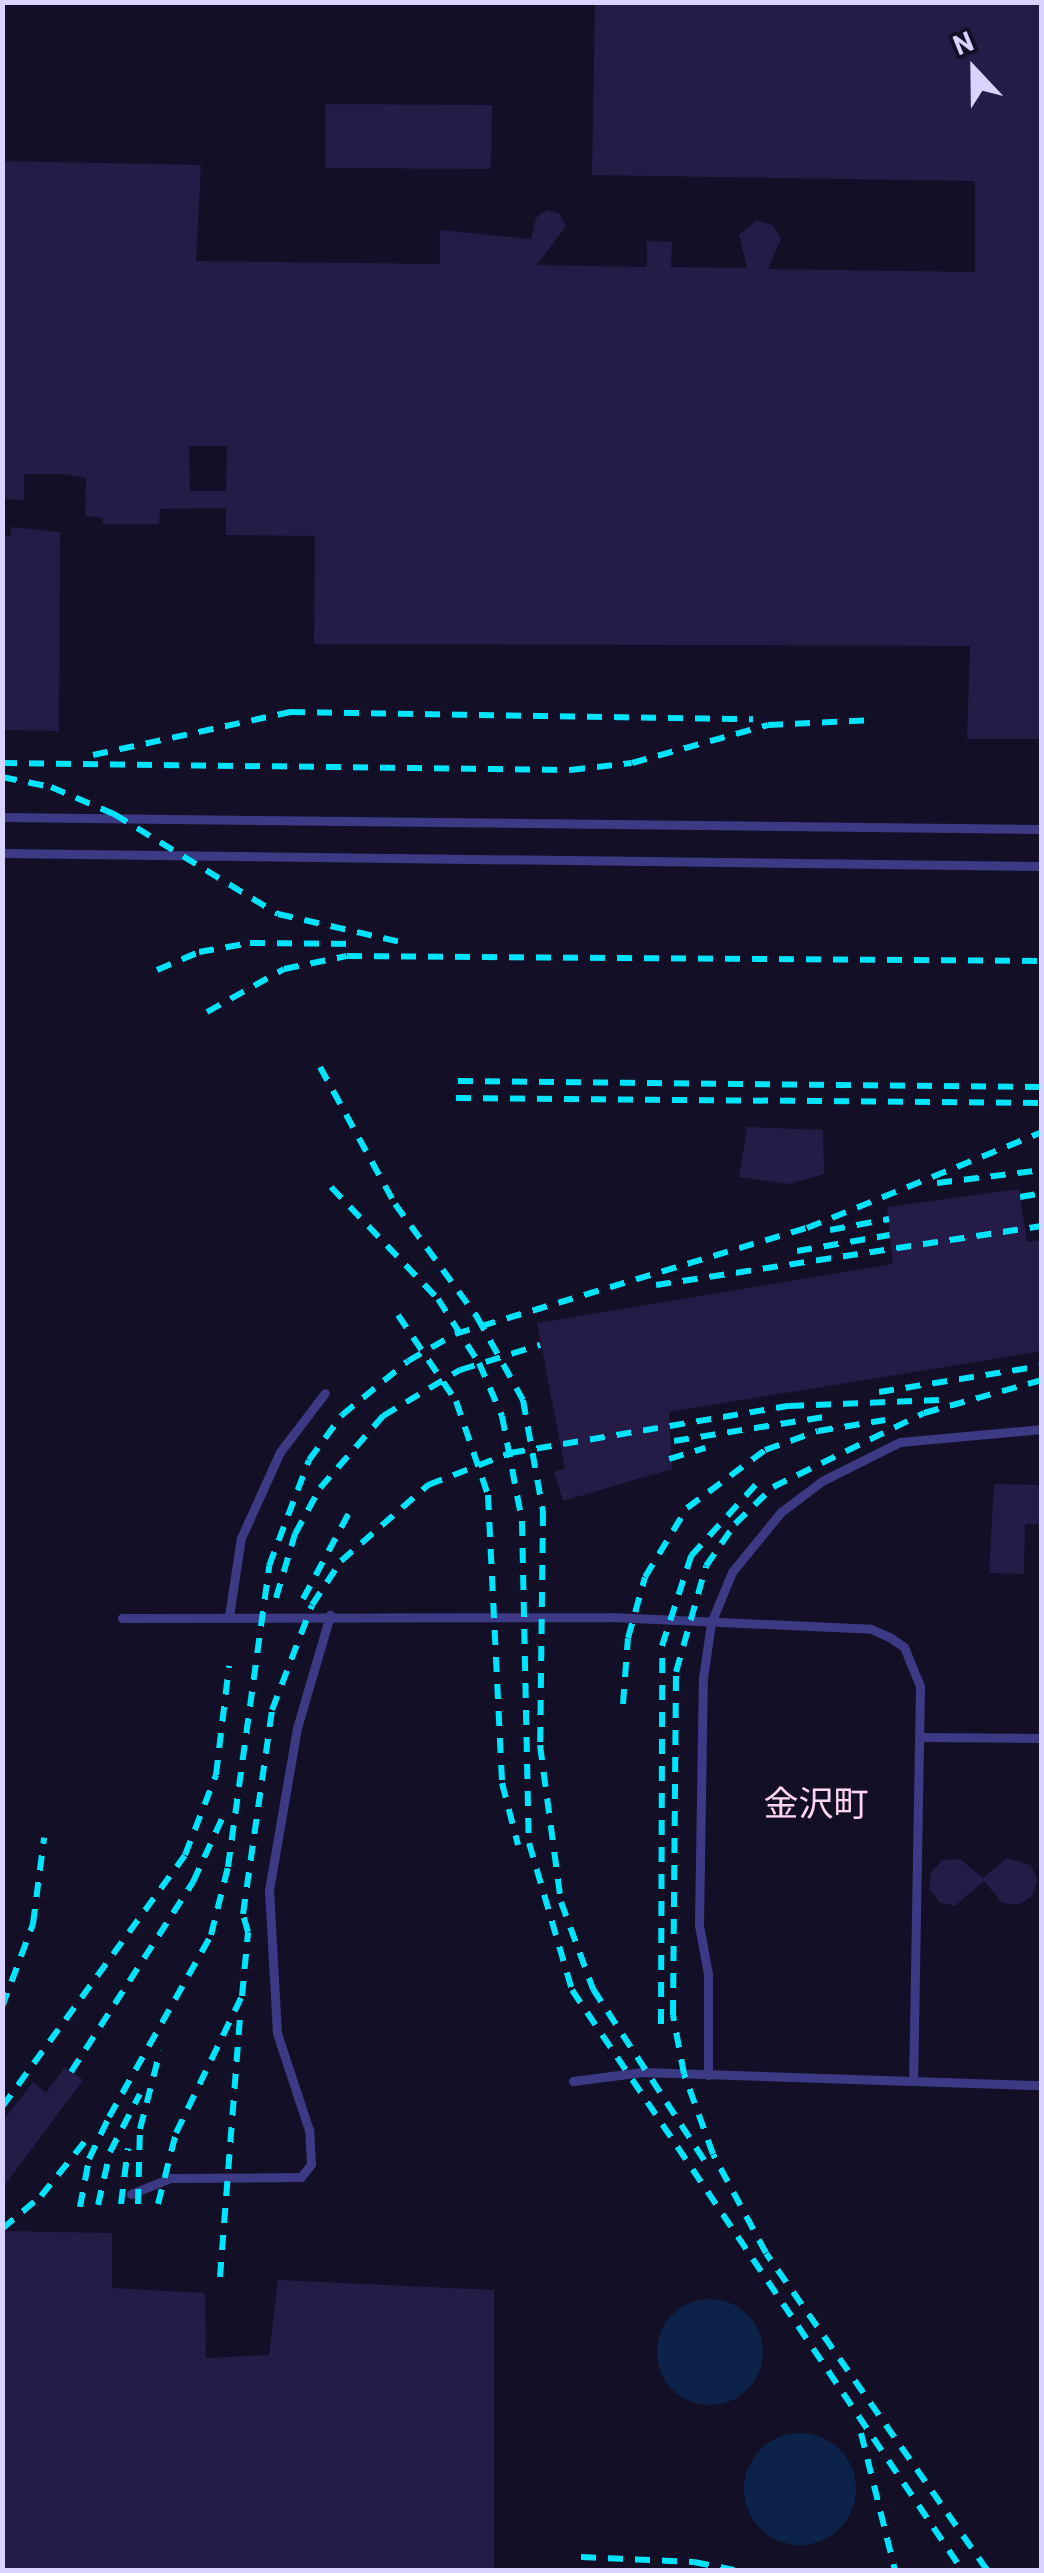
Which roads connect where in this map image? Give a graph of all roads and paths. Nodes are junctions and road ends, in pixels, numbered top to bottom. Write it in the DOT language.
graph roads {
  1 [pos="2,817"];
  2 [pos="1042,829"];
  3 [pos="2,852"];
  4 [pos="1042,866"];
  5 [pos="325,1393"];
  6 [pos="1042,1429"];
  7 [pos="330,1615"];
  8 [pos="229,1616"];
  9 [pos="122,1618"];
  10 [pos="711,1624"];
  11 [pos="919,1738"];
  12 [pos="1042,1738"];
  13 [pos="708,2075"];
  14 [pos="573,2081"];
  15 [pos="912,2081"];
  16 [pos="1042,2085"];
  17 [pos="131,2194"];
  1 -- 2 [label="lane"];
  3 -- 4 [label="lane"];
  5 -- 8 [label="lane"];
  6 -- 10 [label="lane"];
  7 -- 8 [label="lane"];
  7 -- 10 [label="lane"];
  7 -- 17 [label="lane"];
  8 -- 9 [label="lane"];
  10 -- 11 [label="lane"];
  10 -- 13 [label="lane"];
  11 -- 12 [label="lane"];
  11 -- 15 [label="lane"];
  13 -- 14 [label="lane"];
  13 -- 15 [label="lane"];
  15 -- 16 [label="lane"];
}
